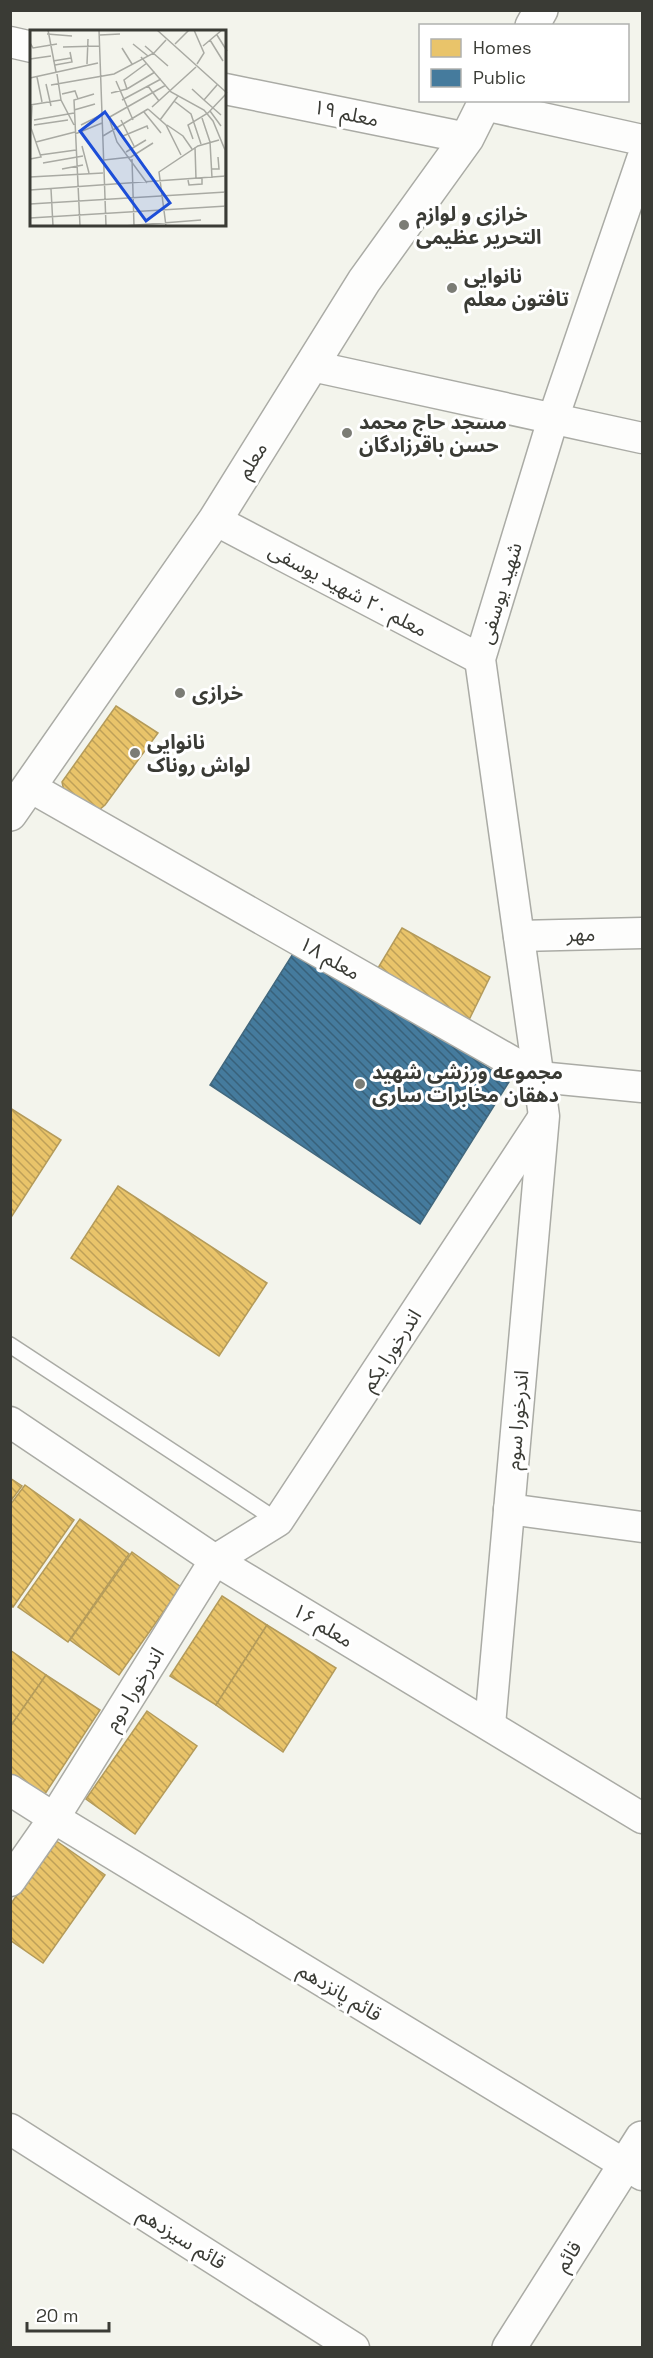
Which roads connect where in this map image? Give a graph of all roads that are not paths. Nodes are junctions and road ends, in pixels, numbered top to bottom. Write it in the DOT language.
graph roads {
  1 [pos="541,10"];
  2 [pos="533,24"];
  3 [pos="10,42"];
  4 [pos="30,47"];
  5 [pos="226,88"];
  6 [pos="485,103"];
  7 [pos="467,138"];
  8 [pos="642,140"];
  9 [pos="642,159"];
  10 [pos="312,366"];
  11 [pos="553,419"];
  12 [pos="642,438"];
  13 [pos="215,520"];
  14 [pos="480,659"];
  15 [pos="30,787"];
  16 [pos="10,814"];
  17 [pos="642,933"];
  18 [pos="519,936"];
  19 [pos="539,1077"];
  20 [pos="642,1087"];
  21 [pos="544,1116"];
  22 [pos="10,1345"];
  23 [pos="10,1422"];
  24 [pos="510,1509"];
  25 [pos="278,1521"];
  26 [pos="642,1527"];
  27 [pos="215,1560"];
  28 [pos="490,1725"];
  29 [pos="10,1790"];
  30 [pos="54,1818"];
  31 [pos="642,1818"];
  32 [pos="10,1881"];
  33 [pos="10,2129"];
  34 [pos="637,2160"];
  35 [pos="354,2348"];
  36 [pos="509,2348"];
  1 -- 2 [label="main road"];
  3 -- 4 [label="street"];
  5 -- 7 [label="street, معلم ۱۹"];
  6 -- 7 [label="main road, معلم"];
  6 -- 8 [label="street"];
  7 -- 10 [label="main road, معلم"];
  9 -- 11 [label="street, شهید یوسفی"];
  10 -- 11 [label="street"];
  10 -- 13 [label="main road, معلم"];
  11 -- 12 [label="street"];
  11 -- 14 [label="street, شهید یوسفی"];
  13 -- 14 [label="street, معلم ۲۰ شهید یوسفی"];
  13 -- 15 [label="main road, معلم"];
  14 -- 18 [label="street, شهید یوسفی"];
  15 -- 16 [label="main road, معلم"];
  15 -- 19 [label="street, معلم ۱۸"];
  17 -- 18 [label="street, مهر"];
  18 -- 19 [label="street, شهید یوسفی"];
  19 -- 20 [label="street, معلم ۱۸"];
  19 -- 21 [label="street, شهید یوسفی"];
  21 -- 24 [label="street, اندرخورا سوم"];
  21 -- 25 [label="street, اندرخورا یکم"];
  22 -- 25 [label="lane"];
  23 -- 27 [label="street, معلم ۱۶"];
  24 -- 26 [label="street"];
  24 -- 28 [label="street, اندرخورا سوم"];
  25 -- 27 [label="street, اندرخورا یکم"];
  27 -- 28 [label="street, معلم ۱۶"];
  27 -- 30 [label="street, اندرخورا دوم"];
  28 -- 31 [label="street, معلم ۱۶"];
  29 -- 30 [label="street, قائم پانزدهم"];
  30 -- 32 [label="street, اندرخورا دوم"];
  30 -- 34 [label="street, قائم پانزدهم"];
  33 -- 35 [label="street, قائم سیزدهم"];
  34 -- 36 [label="main road, قائم"];
}
